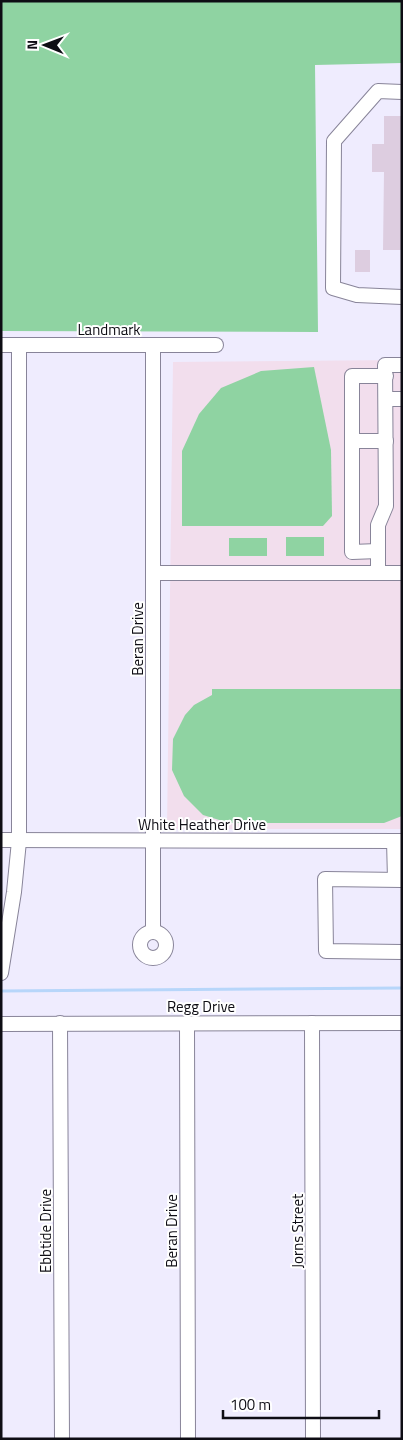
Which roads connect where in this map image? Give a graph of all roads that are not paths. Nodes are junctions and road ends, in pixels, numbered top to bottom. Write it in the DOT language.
graph roads {
  1 [pos="402,92"];
  2 [pos="402,297"];
  3 [pos="1,345"];
  4 [pos="19,345"];
  5 [pos="153,345"];
  6 [pos="216,345"];
  7 [pos="402,365"];
  8 [pos="386,376"];
  9 [pos="386,399"];
  10 [pos="402,399"];
  11 [pos="352,441"];
  12 [pos="386,441"];
  13 [pos="378,552"];
  14 [pos="378,572"];
  15 [pos="153,573"];
  16 [pos="402,573"];
  17 [pos="1,840"];
  18 [pos="154,840"];
  19 [pos="19,841"];
  20 [pos="398,841"];
  21 [pos="398,880"];
  22 [pos="153,932"];
  23 [pos="402,952"];
  24 [pos="2,969"];
  25 [pos="312,1022"];
  26 [pos="60,1023"];
  27 [pos="188,1023"];
  28 [pos="402,1023"];
  29 [pos="1,1024"];
  30 [pos="62,1439"];
  31 [pos="188,1439"];
  32 [pos="313,1439"];
  1 -- 2 [label="street"];
  3 -- 4 [label="street, Landmark"];
  4 -- 5 [label="street, Landmark"];
  4 -- 19 [label="street"];
  5 -- 6 [label="street, Landmark"];
  5 -- 15 [label="street, Beran Drive"];
  7 -- 8 [label="street"];
  8 -- 9 [label="street"];
  8 -- 11 [label="street"];
  9 -- 10 [label="street"];
  9 -- 12 [label="street"];
  11 -- 12 [label="street"];
  11 -- 13 [label="street"];
  12 -- 13 [label="street"];
  13 -- 14 [label="street"];
  14 -- 15 [label="street"];
  14 -- 16 [label="street"];
  15 -- 18 [label="street, Beran Drive"];
  17 -- 19 [label="street, White Heather Drive"];
  18 -- 19 [label="street, White Heather Drive"];
  18 -- 20 [label="street, White Heather Drive"];
  18 -- 22 [label="street, Beran Drive"];
  19 -- 24 [label="street"];
  20 -- 21 [label="street"];
  21 -- 23 [label="street"];
  25 -- 27 [label="street, Regg Drive"];
  25 -- 28 [label="street, Regg Drive"];
  25 -- 32 [label="street, Jorns Street"];
  26 -- 27 [label="street, Regg Drive"];
  26 -- 29 [label="street, Regg Drive"];
  26 -- 30 [label="street, Ebbtide Drive"];
  27 -- 31 [label="street, Beran Drive"];
}
